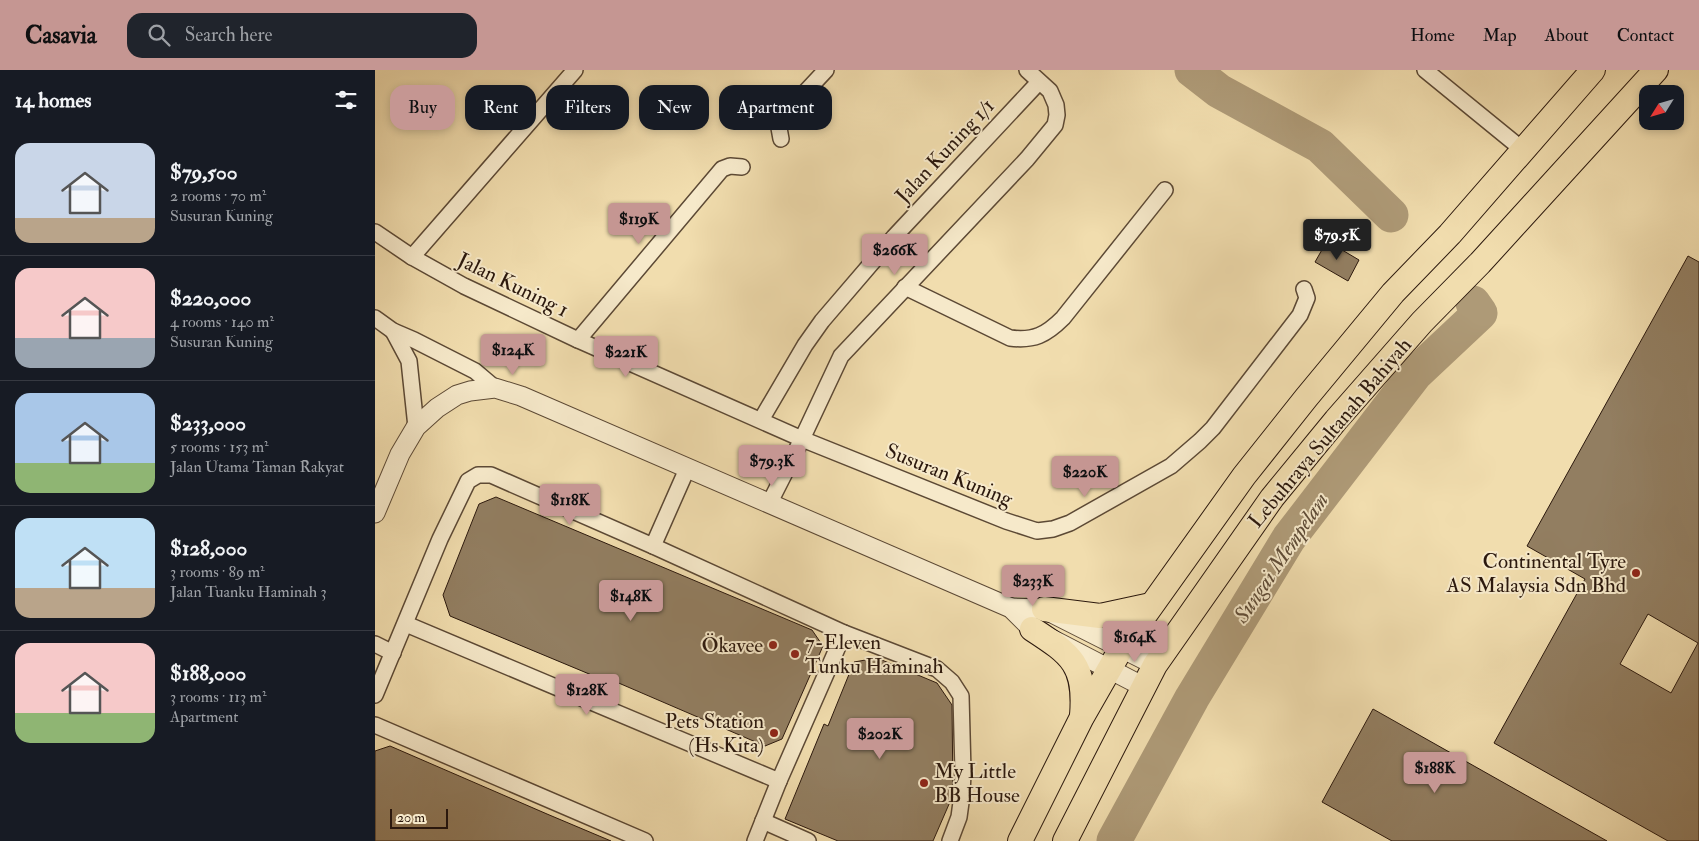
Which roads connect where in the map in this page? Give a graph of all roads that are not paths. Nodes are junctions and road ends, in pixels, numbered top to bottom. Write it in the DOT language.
graph roads {
  1 [pos="575,70"];
  2 [pos="826,70"];
  3 [pos="1027,70"];
  4 [pos="1425,70"];
  5 [pos="1593,70"];
  6 [pos="1656,70"];
  7 [pos="1039,82"];
  8 [pos="781,139"];
  9 [pos="1523,150"];
  10 [pos="741,167"];
  11 [pos="1165,190"];
  12 [pos="375,232"];
  13 [pos="412,256"];
  14 [pos="905,287"];
  15 [pos="1304,289"];
  16 [pos="375,318"];
  17 [pos="393,331"];
  18 [pos="578,340"];
  19 [pos="495,388"];
  20 [pos="761,420"];
  21 [pos="415,427"];
  22 [pos="802,439"];
  23 [pos="687,469"];
  24 [pos="769,504"];
  25 [pos="375,513"];
  26 [pos="653,546"];
  27 [pos="1151,605"];
  28 [pos="1011,608"];
  29 [pos="1044,609"];
  30 [pos="406,624"];
  31 [pos="1032,629"];
  32 [pos="844,633"];
  33 [pos="375,644"];
  34 [pos="1122,647"];
  35 [pos="393,653"];
  36 [pos="1155,665"];
  37 [pos="1110,668"];
  38 [pos="1145,687"];
  39 [pos="375,695"];
  40 [pos="1082,718"];
  41 [pos="375,725"];
  42 [pos="779,781"];
  43 [pos="763,821"];
  44 [pos="645,841"];
  45 [pos="755,841"];
  46 [pos="808,841"];
  47 [pos="950,841"];
  48 [pos="1020,841"];
  49 [pos="1065,841"];
  1 -- 13 [label="street"];
  2 -- 8 [label="street"];
  3 -- 7 [label="street"];
  4 -- 9 [label="street"];
  5 -- 9 [label="main road, Lebuhraya Sultanah Bahiyah"];
  6 -- 36 [label="main road, Lebuhraya Sultanah Bahiyah"];
  7 -- 14 [label="street"];
  7 -- 20 [label="street, Jalan Kuning 1/1"];
  9 -- 27 [label="main road, Lebuhraya Sultanah Bahiyah"];
  10 -- 18 [label="street"];
  11 -- 14 [label="street"];
  12 -- 13 [label="street, Jalan Kuning 1"];
  13 -- 18 [label="street, Jalan Kuning 1"];
  14 -- 22 [label="street"];
  15 -- 22 [label="street, Susuran Kuning"];
  16 -- 17 [label="street"];
  17 -- 19 [label="street"];
  17 -- 21 [label="street"];
  18 -- 20 [label="street, Jalan Kuning 1"];
  19 -- 21 [label="street"];
  19 -- 23 [label="street"];
  20 -- 22 [label="street, Jalan Kuning 1"];
  21 -- 25 [label="street"];
  22 -- 24 [label="street"];
  23 -- 24 [label="street"];
  23 -- 26 [label="street"];
  24 -- 28 [label="street"];
  26 -- 30 [label="street"];
  26 -- 32 [label="street"];
  27 -- 29 [label="main road"];
  27 -- 34 [label="main road, Lebuhraya Sultanah Bahiyah"];
  28 -- 29 [label="street"];
  28 -- 31 [label="street"];
  29 -- 34 [label="street"];
  30 -- 35 [label="street"];
  30 -- 42 [label="street"];
  31 -- 37 [label="street"];
  31 -- 40 [label="main road"];
  32 -- 42 [label="street"];
  32 -- 47 [label="street"];
  33 -- 35 [label="street"];
  34 -- 36 [label="street"];
  34 -- 37 [label="main road, Lebuhraya Sultanah Bahiyah"];
  35 -- 39 [label="street"];
  36 -- 38 [label="main road, Lebuhraya Sultanah Bahiyah"];
  37 -- 38 [label="street"];
  37 -- 40 [label="main road, Lebuhraya Sultanah Bahiyah"];
  38 -- 49 [label="main road, Lebuhraya Sultanah Bahiyah"];
  40 -- 48 [label="main road, Lebuhraya Sultanah Bahiyah"];
  41 -- 44 [label="street"];
  42 -- 43 [label="street"];
  43 -- 45 [label="street"];
  43 -- 46 [label="street"];
}
